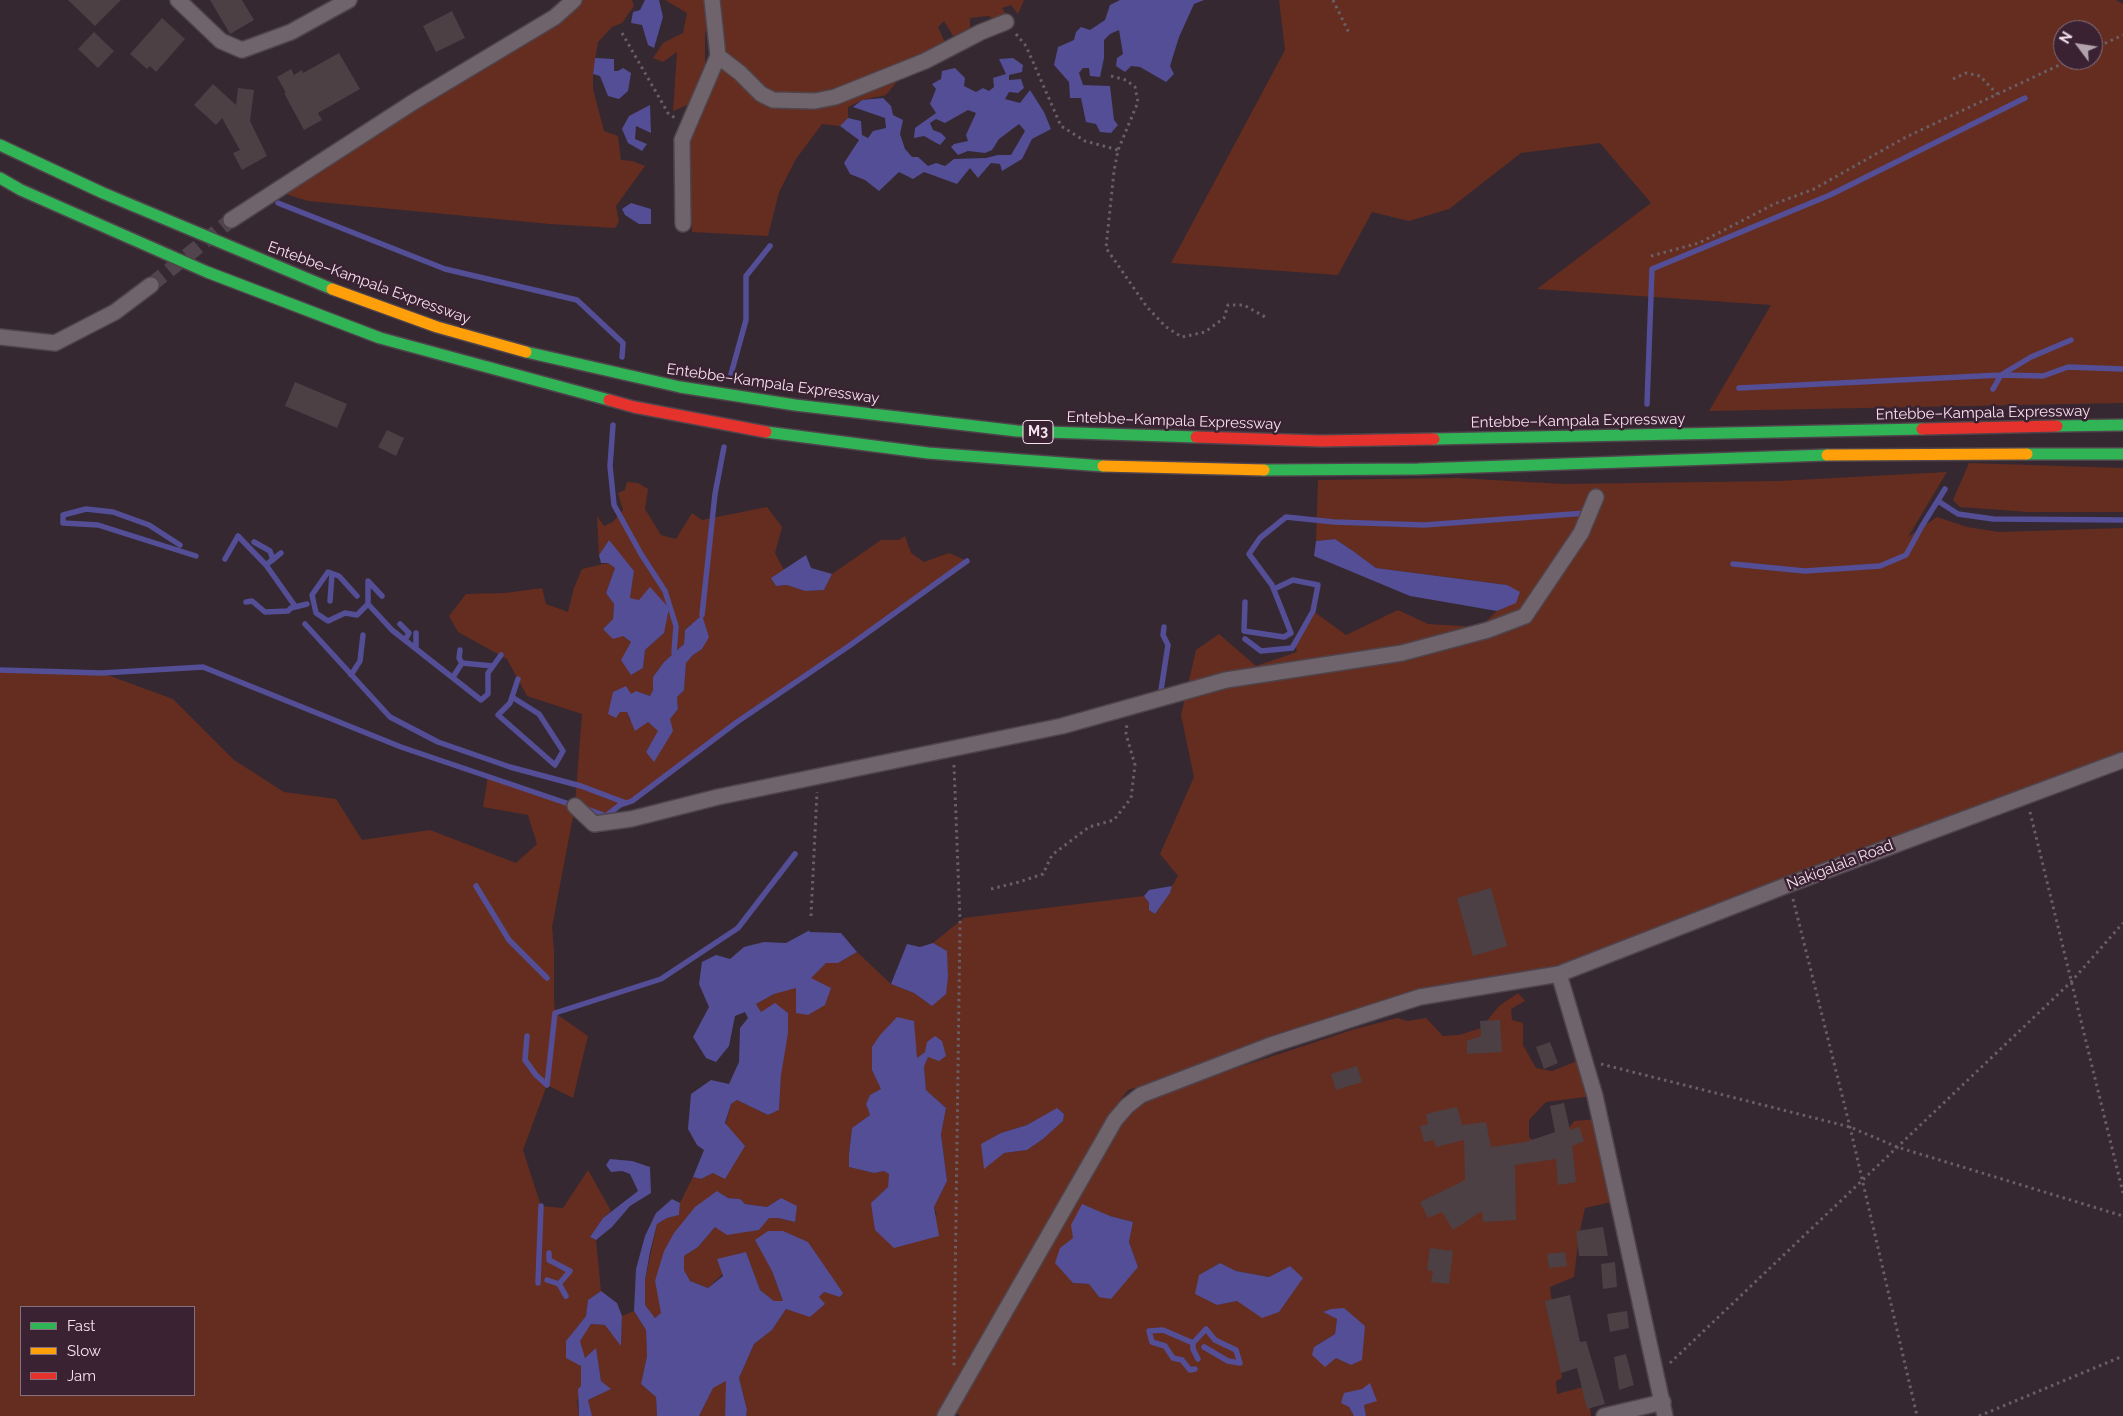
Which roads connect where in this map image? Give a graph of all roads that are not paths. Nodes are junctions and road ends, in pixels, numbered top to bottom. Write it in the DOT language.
graph roads {
  1 [pos="178,0"];
  2 [pos="349,0"];
  3 [pos="574,0"];
  4 [pos="712,0"];
  5 [pos="1006,22"];
  6 [pos="718,56"];
  7 [pos="0,145"];
  8 [pos="0,178"];
  9 [pos="231,220"];
  10 [pos="683,224"];
  11 [pos="151,285"];
  12 [pos="0,337"];
  13 [pos="2123,426"];
  14 [pos="2123,454"];
  15 [pos="1596,497"];
  16 [pos="2123,760"];
  17 [pos="575,806"];
  18 [pos="1559,974"];
  19 [pos="1664,1409"];
  20 [pos="945,1416"];
  21 [pos="1604,1416"];
  1 -- 2 [label="street"];
  3 -- 9 [label="street"];
  4 -- 6 [label="street"];
  5 -- 6 [label="street"];
  6 -- 10 [label="street"];
  7 -- 13 [label="highway, Entebbe–Kampala Expressway / M3"];
  8 -- 14 [label="highway, M3"];
  11 -- 12 [label="street"];
  15 -- 17 [label="street"];
  16 -- 18 [label="street, Nakigalala Road"];
  18 -- 19 [label="street"];
  18 -- 20 [label="street, Nakigalala Road"];
  19 -- 21 [label="street"];
}
